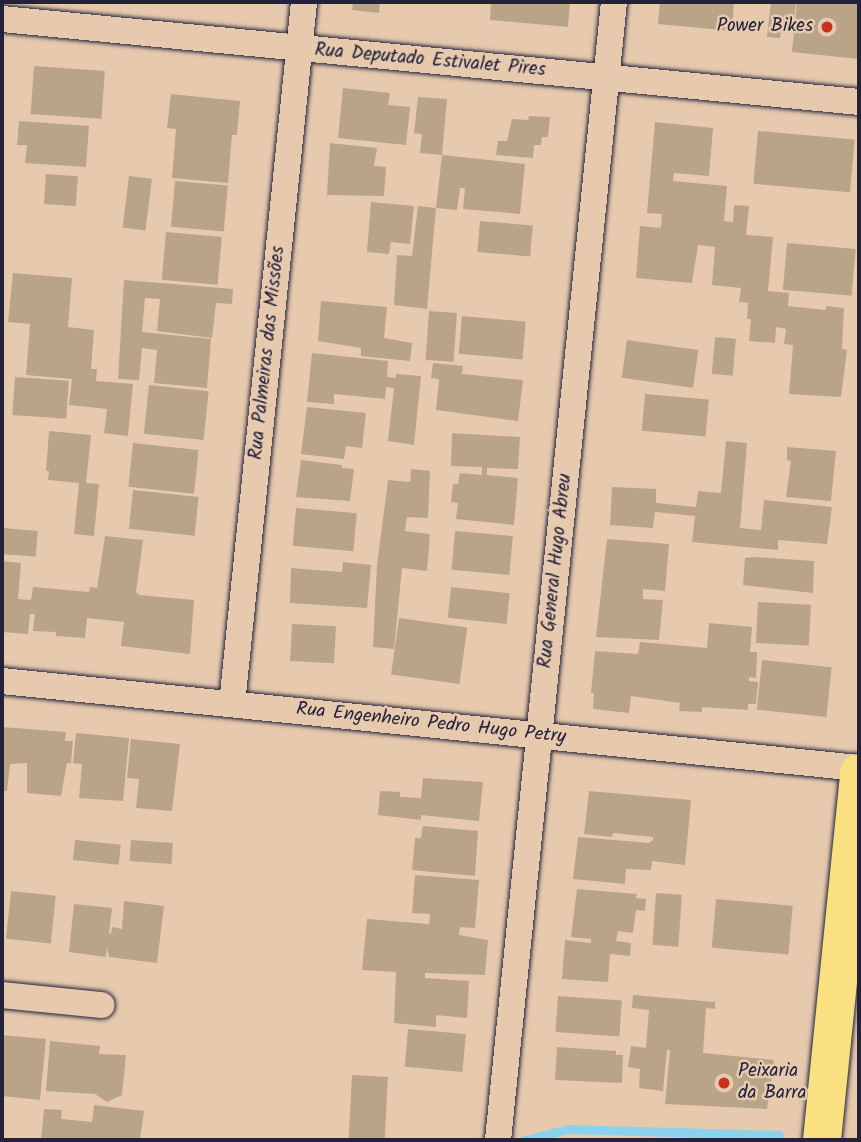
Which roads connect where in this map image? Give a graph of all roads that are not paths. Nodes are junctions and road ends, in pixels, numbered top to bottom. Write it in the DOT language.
graph roads {
  1 [pos="304,2"];
  2 [pos="614,2"];
  3 [pos="2,19"];
  4 [pos="300,48"];
  5 [pos="606,78"];
  6 [pos="859,102"];
  7 [pos="2,681"];
  8 [pos="232,704"];
  9 [pos="539,735"];
  10 [pos="859,768"];
  11 [pos="859,773"];
  12 [pos="2,995"];
  13 [pos="101,1005"];
  14 [pos="499,1129"];
  15 [pos="821,1140"];
  1 -- 4 [label="street, Rua Palmeiras das Missões"];
  2 -- 5 [label="street, Rua General Hugo Abreu"];
  3 -- 4 [label="street, Rua Deputado Estivalet Pires"];
  4 -- 5 [label="street, Rua Deputado Estivalet Pires"];
  4 -- 8 [label="street, Rua Palmeiras das Missões"];
  5 -- 6 [label="street, Rua Deputado Estivalet Pires"];
  5 -- 9 [label="street, Rua General Hugo Abreu"];
  7 -- 8 [label="street, Rua Engenheiro Pedro Hugo Petry"];
  8 -- 9 [label="street, Rua Engenheiro Pedro Hugo Petry"];
  9 -- 10 [label="street, Rua Engenheiro Pedro Hugo Petry"];
  9 -- 14 [label="street, Rua General Hugo Abreu"];
  11 -- 15 [label="main road"];
  12 -- 13 [label="street"];
}
